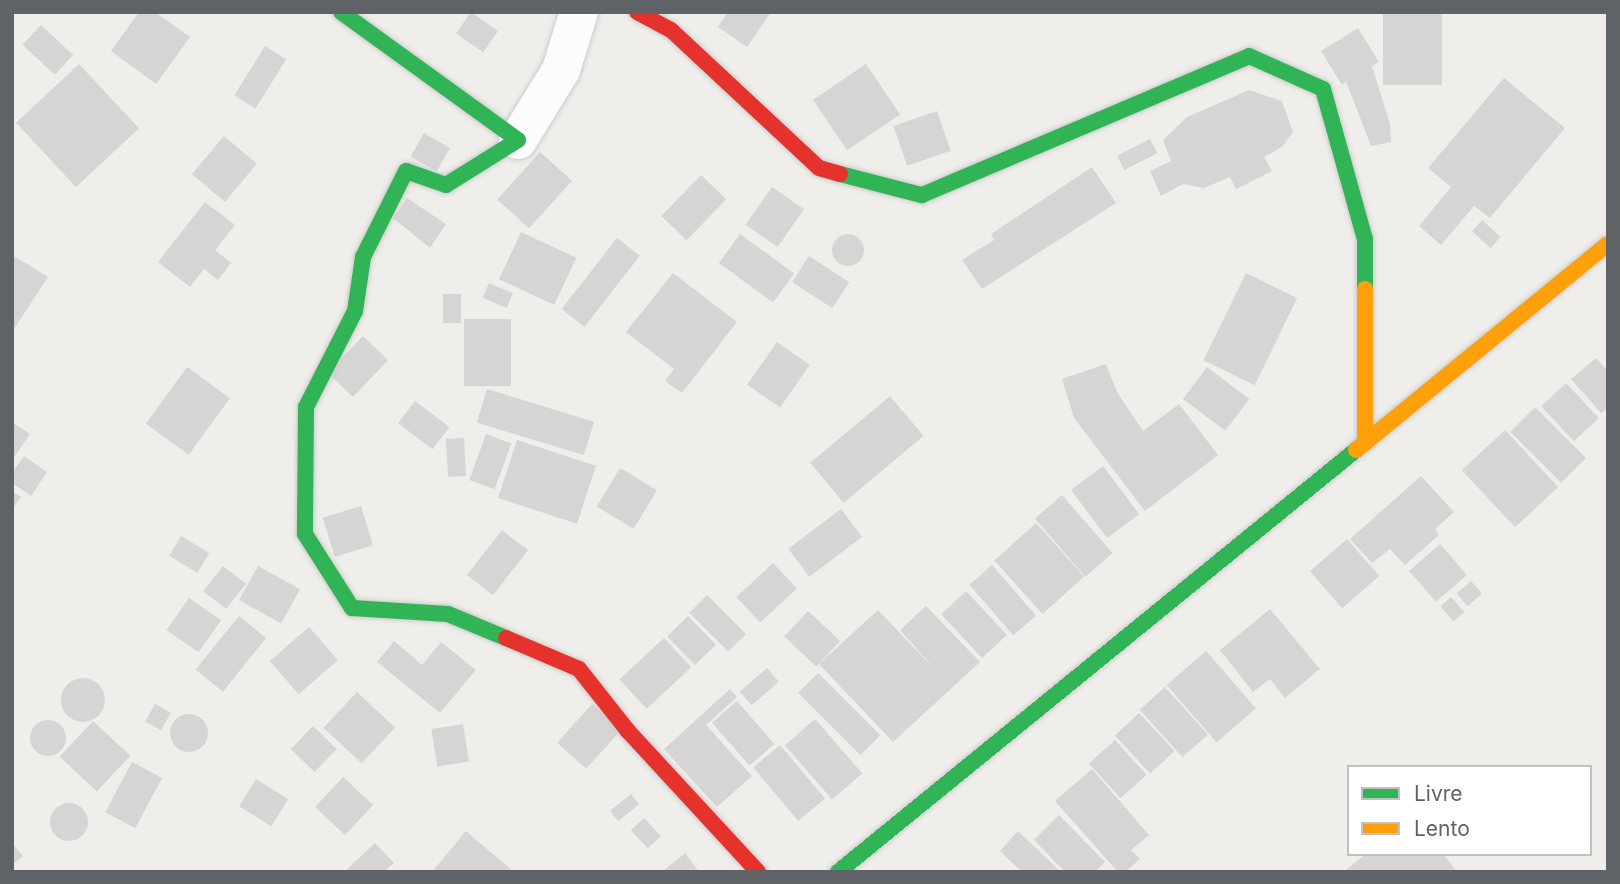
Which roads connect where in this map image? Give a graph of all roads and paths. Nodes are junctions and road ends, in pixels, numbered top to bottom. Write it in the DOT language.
graph roads {
  1 [pos="341,12"];
  2 [pos="579,12"];
  3 [pos="638,12"];
  4 [pos="518,140"];
  5 [pos="1606,247"];
  6 [pos="1365,443"];
  7 [pos="758,872"];
  8 [pos="838,872"];
  1 -- 4 [label="main road"];
  2 -- 4 [label="street"];
  3 -- 6 [label="main road"];
  4 -- 7 [label="main road"];
  5 -- 6 [label="main road"];
  6 -- 8 [label="main road"];
}
